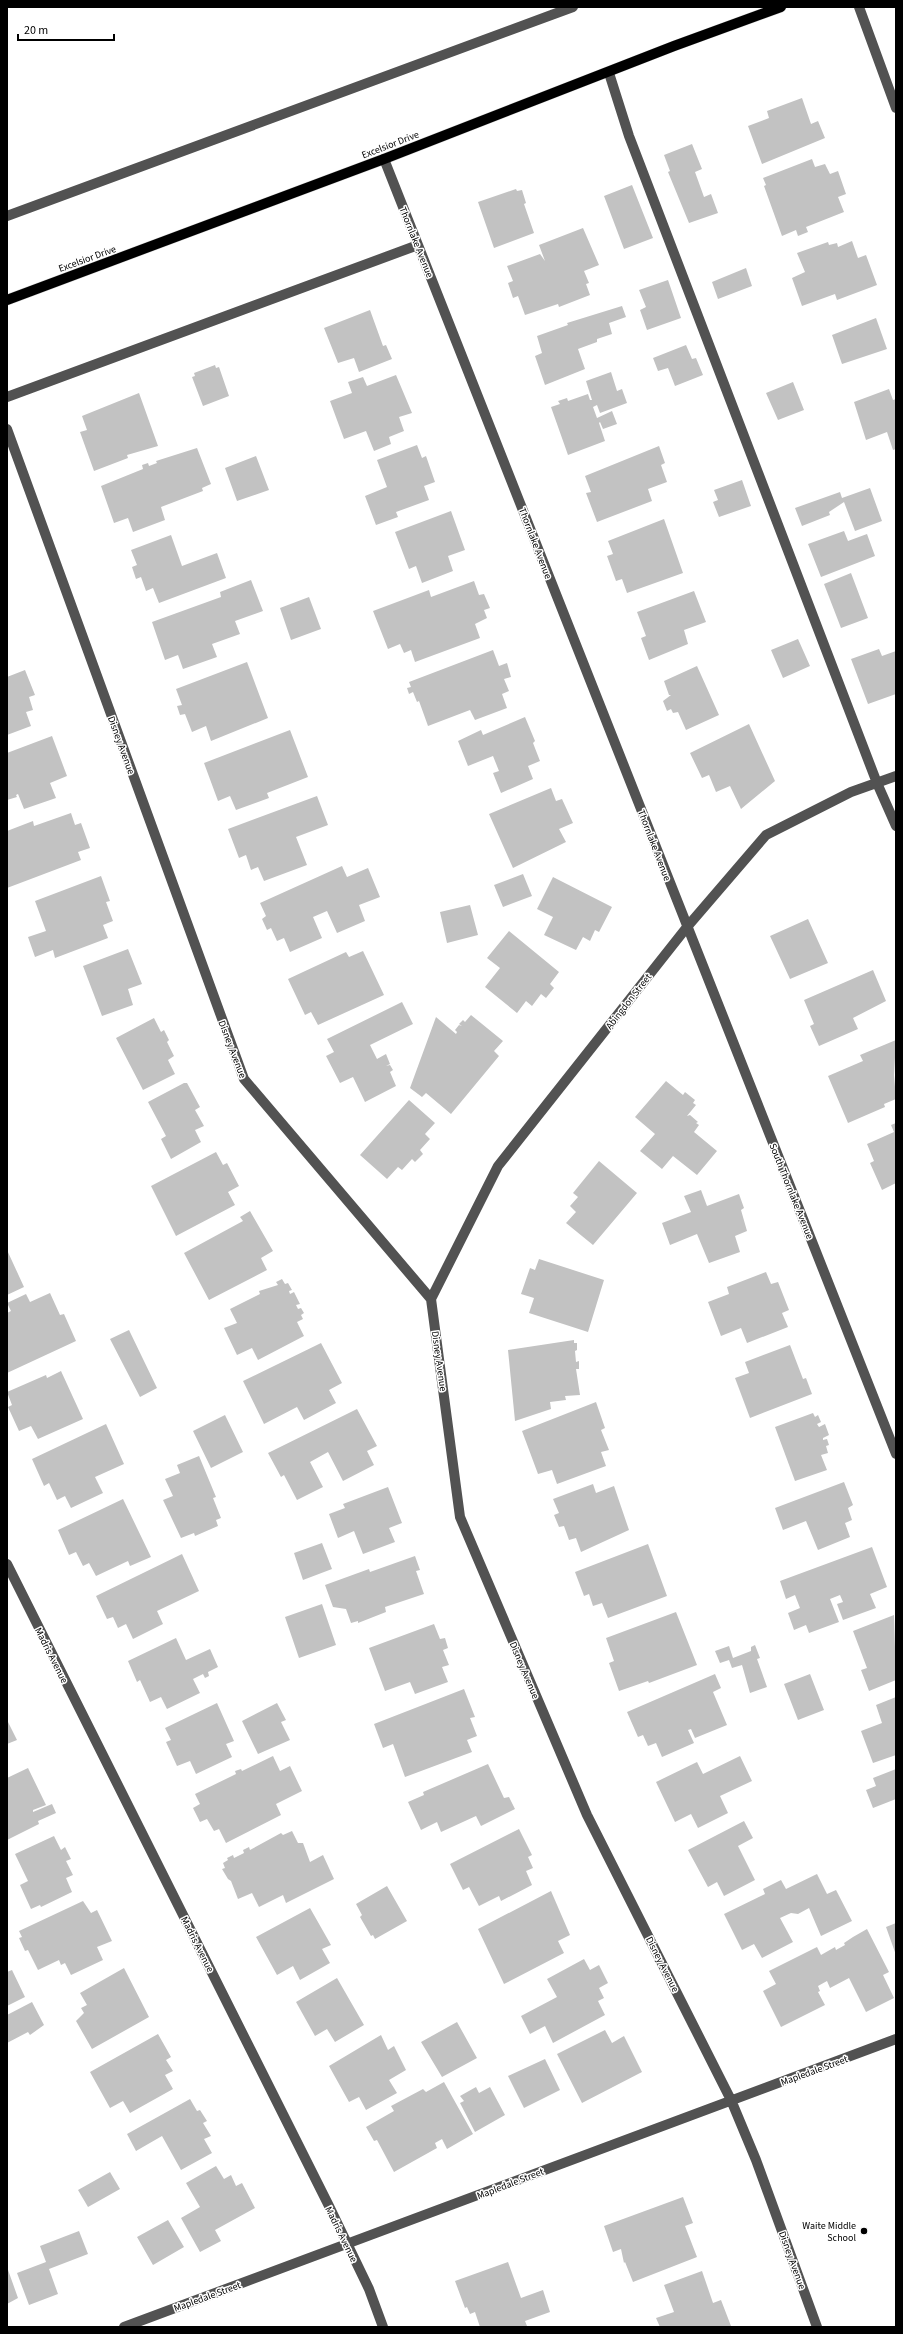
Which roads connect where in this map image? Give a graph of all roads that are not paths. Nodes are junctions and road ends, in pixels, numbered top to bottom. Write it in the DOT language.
graph roads {
  1 [pos="573,7"];
  2 [pos="781,7"];
  3 [pos="859,7"];
  4 [pos="608,73"];
  5 [pos="896,108"];
  6 [pos="384,160"];
  7 [pos="7,216"];
  8 [pos="418,245"];
  9 [pos="7,300"];
  10 [pos="7,397"];
  11 [pos="7,430"];
  12 [pos="896,776"];
  13 [pos="877,783"];
  14 [pos="896,826"];
  15 [pos="687,928"];
  16 [pos="431,1299"];
  17 [pos="896,1454"];
  18 [pos="7,1564"];
  19 [pos="896,2040"];
  20 [pos="731,2100"];
  21 [pos="347,2244"];
  22 [pos="124,2327"];
  23 [pos="383,2327"];
  24 [pos="817,2327"];
  1 -- 7 [label="street"];
  2 -- 4 [label="main road, Excelsior Drive"];
  3 -- 5 [label="street"];
  4 -- 6 [label="main road, Excelsior Drive"];
  4 -- 13 [label="street"];
  6 -- 8 [label="street, Thornlake Avenue"];
  6 -- 9 [label="main road, Excelsior Drive"];
  8 -- 10 [label="street"];
  8 -- 15 [label="street, Thornlake Avenue"];
  11 -- 16 [label="street, Disney Avenue"];
  12 -- 13 [label="street, Abingdon Street"];
  13 -- 14 [label="street"];
  13 -- 15 [label="street, Abingdon Street"];
  15 -- 16 [label="street, Abingdon Street"];
  15 -- 17 [label="street, South Thornlake Avenue"];
  16 -- 20 [label="street, Disney Avenue"];
  18 -- 21 [label="street, Madris Avenue"];
  19 -- 20 [label="street, Mapledale Street"];
  20 -- 21 [label="street, Mapledale Street"];
  20 -- 24 [label="street, Disney Avenue"];
  21 -- 22 [label="street, Mapledale Street"];
  21 -- 23 [label="street, Madris Avenue"];
}
